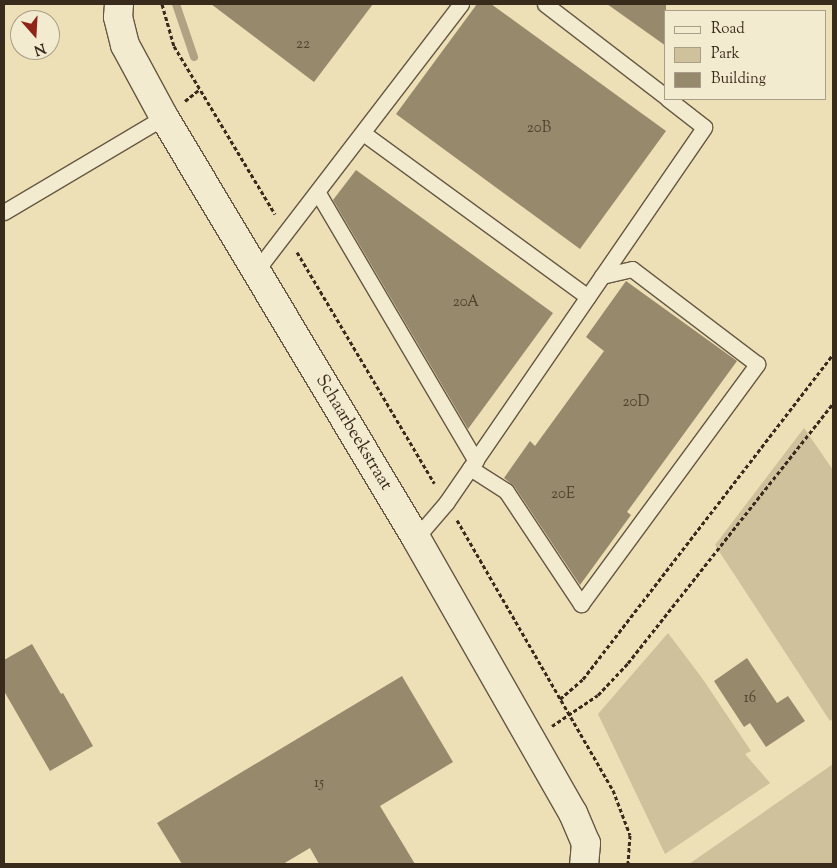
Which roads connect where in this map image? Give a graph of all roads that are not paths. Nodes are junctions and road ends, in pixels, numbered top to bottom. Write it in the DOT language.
graph roads {
  1 [pos="119,4"];
  2 [pos="461,4"];
  3 [pos="546,4"];
  4 [pos="664,96"];
  5 [pos="670,100"];
  6 [pos="164,117"];
  7 [pos="364,132"];
  8 [pos="318,193"];
  9 [pos="4,212"];
  10 [pos="256,271"];
  11 [pos="602,276"];
  12 [pos="588,297"];
  13 [pos="473,464"];
  14 [pos="416,538"];
  15 [pos="584,864"];
  1 -- 6 [label="street, Schaarbeekstraat"];
  2 -- 7 [label="lane"];
  3 -- 4 [label="lane"];
  5 -- 11 [label="lane"];
  6 -- 9 [label="lane"];
  6 -- 10 [label="street, Schaarbeekstraat"];
  7 -- 8 [label="lane"];
  7 -- 12 [label="lane"];
  8 -- 10 [label="lane"];
  8 -- 13 [label="lane"];
  10 -- 14 [label="street, Schaarbeekstraat"];
  11 -- 12 [label="lane"];
  11 -- 13 [label="lane"];
  12 -- 13 [label="lane"];
  13 -- 14 [label="lane"];
  14 -- 15 [label="street, Schaarbeekstraat"];
}
